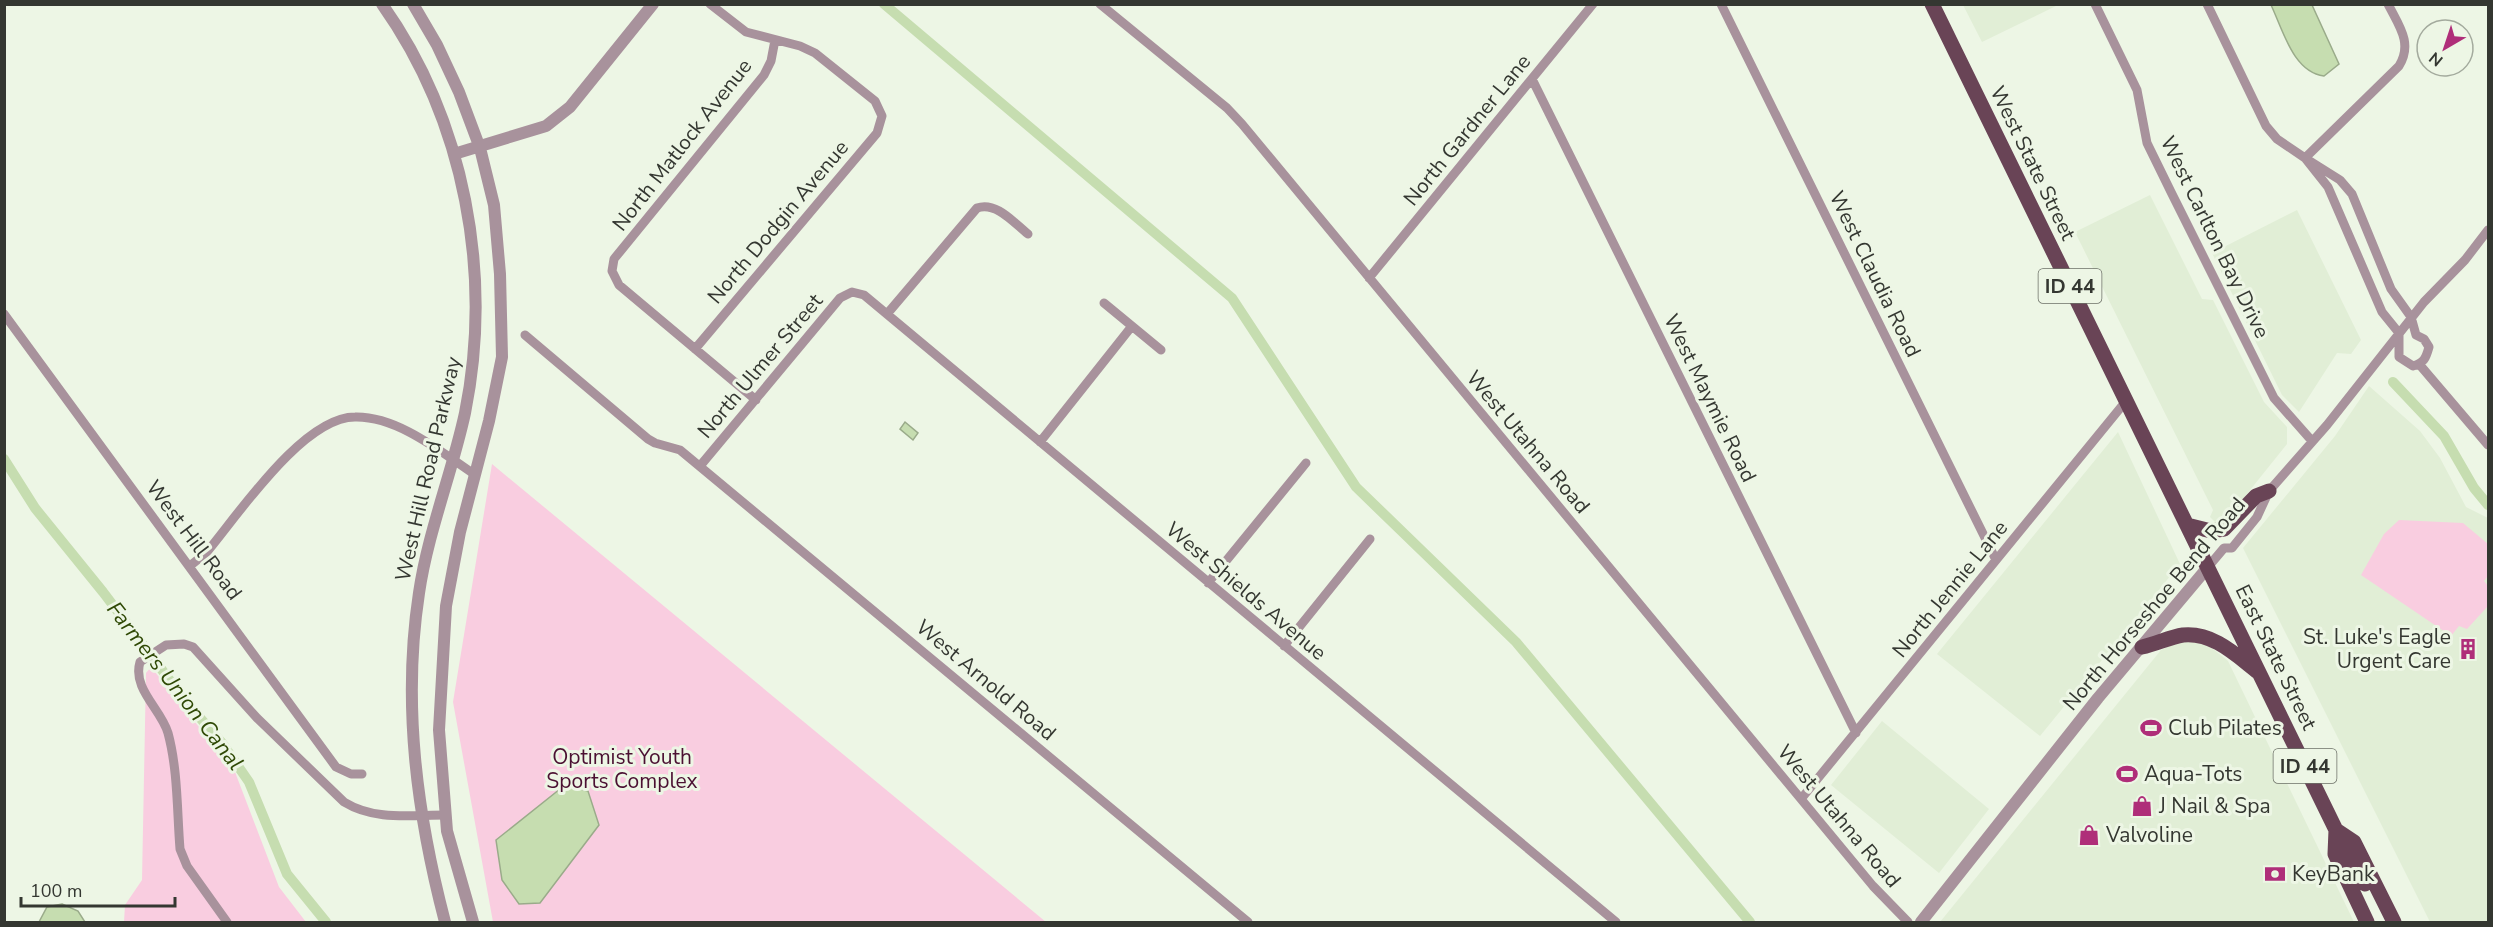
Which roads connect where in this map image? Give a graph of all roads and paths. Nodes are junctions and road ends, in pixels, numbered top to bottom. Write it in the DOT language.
graph roads {
  1 [pos="382,4"];
  2 [pos="413,4"];
  3 [pos="653,4"];
  4 [pos="710,4"];
  5 [pos="1100,4"];
  6 [pos="1593,4"];
  7 [pos="1721,4"];
  8 [pos="1932,4"];
  9 [pos="2095,4"];
  10 [pos="2207,4"];
  11 [pos="2388,4"];
  12 [pos="775,40"];
  13 [pos="1532,79"];
  14 [pos="480,148"];
  15 [pos="454,154"];
  16 [pos="2305,158"];
  17 [pos="2488,230"];
  18 [pos="1028,234"];
  19 [pos="1369,278"];
  20 [pos="852,292"];
  21 [pos="1104,303"];
  22 [pos="4,314"];
  23 [pos="887,314"];
  24 [pos="2412,317"];
  25 [pos="1132,326"];
  26 [pos="2399,333"];
  27 [pos="525,335"];
  28 [pos="695,349"];
  29 [pos="1161,350"];
  30 [pos="2419,364"];
  31 [pos="756,400"];
  32 [pos="2126,401"];
  33 [pos="2312,441"];
  34 [pos="1040,442"];
  35 [pos="2488,445"];
  36 [pos="451,458"];
  37 [pos="1306,463"];
  38 [pos="700,466"];
  39 [pos="474,474"];
  40 [pos="2269,491"];
  41 [pos="2187,525"];
  42 [pos="1370,539"];
  43 [pos="1996,560"];
  44 [pos="191,565"];
  45 [pos="2208,567"];
  46 [pos="1208,583"];
  47 [pos="1284,646"];
  48 [pos="2142,647"];
  49 [pos="2260,673"];
  50 [pos="1856,732"];
  51 [pos="362,774"];
  52 [pos="1801,799"];
  53 [pos="420,815"];
  54 [pos="446,815"];
  55 [pos="2336,836"];
  56 [pos="227,922"];
  57 [pos="445,922"];
  58 [pos="473,922"];
  59 [pos="1248,922"];
  60 [pos="1616,922"];
  61 [pos="1908,922"];
  62 [pos="1921,922"];
  63 [pos="2367,922"];
  64 [pos="2394,922"];
  1 -- 15 [label="street, West Hill Road Parkway"];
  2 -- 14 [label="street"];
  3 -- 14 [label="street"];
  4 -- 12 [label="street"];
  5 -- 19 [label="street, West Utahna Road"];
  6 -- 13 [label="street, North Gardner Lane"];
  7 -- 43 [label="street, West Claudia Road"];
  8 -- 32 [label="main road, West State Street / ID 44"];
  9 -- 33 [label="street, West Carlton Bay Drive"];
  10 -- 16 [label="street"];
  11 -- 16 [label="street"];
  12 -- 28 [label="street, North Matlock Avenue"];
  12 -- 28 [label="street, North Dodgin Avenue"];
  13 -- 19 [label="street, North Gardner Lane"];
  13 -- 50 [label="street, West Maymie Road"];
  14 -- 15 [label="street"];
  14 -- 39 [label="street"];
  15 -- 36 [label="street, West Hill Road Parkway"];
  16 -- 24 [label="street"];
  16 -- 26 [label="street"];
  17 -- 24 [label="street, North Horseshoe Bend Road"];
  18 -- 23 [label="street"];
  19 -- 52 [label="street, West Utahna Road"];
  20 -- 23 [label="street, West Shields Avenue"];
  20 -- 31 [label="street, North Ulmer Street"];
  21 -- 25 [label="street"];
  22 -- 44 [label="street, West Hill Road"];
  23 -- 34 [label="street, West Shields Avenue"];
  24 -- 26 [label="street, North Horseshoe Bend Road"];
  24 -- 30 [label="street"];
  25 -- 29 [label="street"];
  25 -- 34 [label="street"];
  26 -- 30 [label="street"];
  26 -- 33 [label="street, North Horseshoe Bend Road"];
  27 -- 38 [label="street, West Arnold Road"];
  28 -- 31 [label="street"];
  30 -- 35 [label="street"];
  31 -- 38 [label="street, North Ulmer Street"];
  32 -- 41 [label="main road, West State Street / ID 44"];
  32 -- 43 [label="street, North Jennie Lane"];
  33 -- 40 [label="street, North Horseshoe Bend Road"];
  34 -- 46 [label="street, West Shields Avenue"];
  36 -- 39 [label="street"];
  36 -- 44 [label="street"];
  36 -- 53 [label="street, West Hill Road Parkway"];
  37 -- 46 [label="street"];
  38 -- 59 [label="street, West Arnold Road"];
  39 -- 54 [label="street"];
  40 -- 41 [label="main road"];
  40 -- 45 [label="street, North Horseshoe Bend Road"];
  41 -- 45 [label="main road, West State Street / ID 44"];
  42 -- 47 [label="street"];
  43 -- 50 [label="street, North Jennie Lane"];
  44 -- 51 [label="street, West Hill Road"];
  45 -- 48 [label="street, North Horseshoe Bend Road"];
  45 -- 49 [label="main road, East State Street / ID 44"];
  46 -- 47 [label="street, West Shields Avenue"];
  47 -- 60 [label="street, West Shields Avenue"];
  48 -- 49 [label="main road"];
  48 -- 62 [label="street, North Horseshoe Bend Road"];
  49 -- 55 [label="main road, East State Street / ID 44"];
  50 -- 52 [label="street, North Jennie Lane"];
  52 -- 61 [label="street, West Utahna Road"];
  53 -- 54 [label="street"];
  53 -- 56 [label="street"];
  53 -- 57 [label="street, West Hill Road Parkway"];
  54 -- 58 [label="street"];
  55 -- 63 [label="main road, East State Street"];
  55 -- 64 [label="main road"];
}
